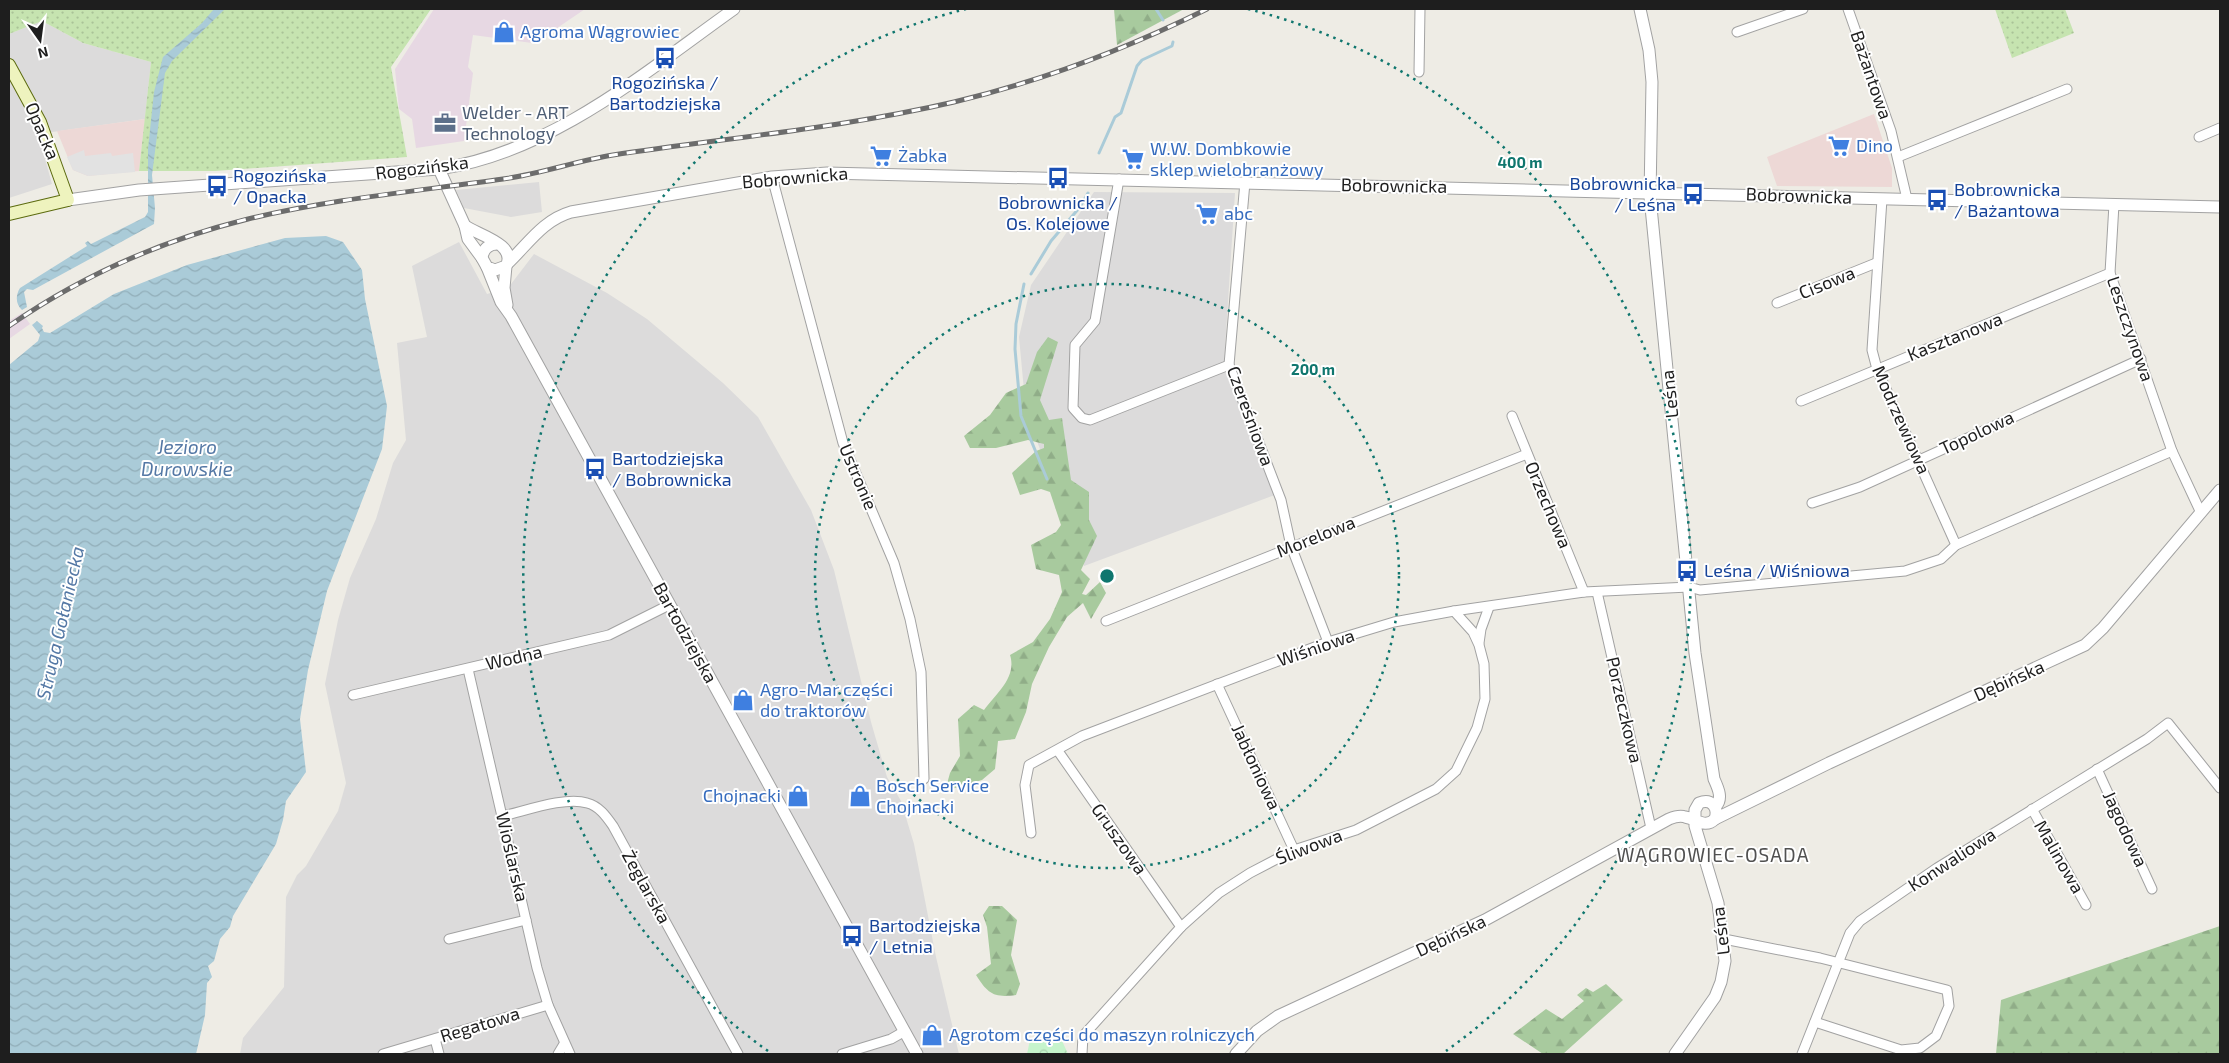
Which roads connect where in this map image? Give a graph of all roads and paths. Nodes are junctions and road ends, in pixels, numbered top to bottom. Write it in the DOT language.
graph roads {
  1 [pos="734,9"];
  2 [pos="1420,9"];
  3 [pos="1640,9"];
  4 [pos="1802,9"];
  5 [pos="1848,9"];
  6 [pos="1737,32"];
  7 [pos="9,65"];
  8 [pos="1419,72"];
  9 [pos="2067,89"];
  10 [pos="2220,128"];
  11 [pos="2199,137"];
  12 [pos="1898,157"];
  13 [pos="439,169"];
  14 [pos="772,177"];
  15 [pos="1119,179"];
  16 [pos="1246,182"];
  17 [pos="1650,192"];
  18 [pos="1882,199"];
  19 [pos="1908,199"];
  20 [pos="68,200"];
  21 [pos="2114,204"];
  22 [pos="2220,207"];
  23 [pos="10,213"];
  24 [pos="465,226"];
  25 [pos="501,246"];
  26 [pos="524,246"];
  27 [pos="485,262"];
  28 [pos="1876,263"];
  29 [pos="507,264"];
  30 [pos="2110,273"];
  31 [pos="1777,302"];
  32 [pos="511,316"];
  33 [pos="2140,359"];
  34 [pos="1229,365"];
  35 [pos="1876,369"];
  36 [pos="1801,401"];
  37 [pos="1512,416"];
  38 [pos="2172,451"];
  39 [pos="1527,454"];
  40 [pos="1918,460"];
  41 [pos="2220,490"];
  42 [pos="1812,503"];
  43 [pos="2201,512"];
  44 [pos="1956,545"];
  45 [pos="1291,546"];
  46 [pos="1689,587"];
  47 [pos="1584,592"];
  48 [pos="1597,592"];
  49 [pos="669,605"];
  50 [pos="1489,607"];
  51 [pos="1454,611"];
  52 [pos="1106,621"];
  53 [pos="1328,642"];
  54 [pos="1479,646"];
  55 [pos="468,668"];
  56 [pos="1217,684"];
  57 [pos="353,695"];
  58 [pos="1058,751"];
  59 [pos="2097,769"];
  60 [pos="924,779"];
  61 [pos="1714,779"];
  62 [pos="2220,788"];
  63 [pos="1701,803"];
  64 [pos="1746,803"];
  65 [pos="1716,806"];
  66 [pos="2032,809"];
  67 [pos="503,816"];
  68 [pos="1669,819"];
  69 [pos="1696,820"];
  70 [pos="1712,821"];
  71 [pos="1651,828"];
  72 [pos="1031,833"];
  73 [pos="1294,850"];
  74 [pos="1705,856"];
  75 [pos="2152,889"];
  76 [pos="2086,905"];
  77 [pos="526,920"];
  78 [pos="1181,927"];
  79 [pos="449,939"];
  80 [pos="1724,939"];
  81 [pos="1837,963"];
  82 [pos="548,1005"];
  83 [pos="1815,1022"];
  84 [pos="905,1032"];
  85 [pos="435,1038"];
  86 [pos="564,1044"];
  87 [pos="383,1054"];
  88 [pos="439,1054"];
  89 [pos="558,1054"];
  90 [pos="570,1054"];
  91 [pos="738,1054"];
  92 [pos="842,1054"];
  93 [pos="918,1054"];
  94 [pos="1082,1054"];
  95 [pos="1236,1054"];
  96 [pos="1675,1054"];
  97 [pos="1802,1054"];
  1 -- 13 [label="street, Rogozińska"];
  2 -- 8 [label="street"];
  3 -- 17 [label="street, Leśna"];
  4 -- 6 [label="street"];
  5 -- 12 [label="street, Bażantowa"];
  7 -- 20 [label="main road, Opacka"];
  9 -- 12 [label="street"];
  10 -- 11 [label="street"];
  12 -- 19 [label="street, Bażantowa"];
  13 -- 20 [label="street, Rogozińska"];
  13 -- 24 [label="street, Bartodziejska"];
  14 -- 15 [label="street, Bobrownicka"];
  14 -- 26 [label="street, Bobrownicka"];
  14 -- 60 [label="street, Ustronie"];
  15 -- 16 [label="street, Bobrownicka"];
  15 -- 34 [label="street"];
  16 -- 17 [label="street, Bobrownicka"];
  16 -- 34 [label="street, Czereśniowa"];
  17 -- 18 [label="street, Bobrownicka"];
  17 -- 46 [label="street, Leśna"];
  18 -- 19 [label="street, Bobrownicka"];
  18 -- 28 [label="street, Modrzewiowa"];
  19 -- 21 [label="street, Bobrownicka"];
  20 -- 23 [label="main road"];
  21 -- 22 [label="street, Bobrownicka"];
  21 -- 30 [label="street, Leszczynowa"];
  24 -- 25 [label="street"];
  24 -- 27 [label="street, Bartodziejska"];
  25 -- 26 [label="street"];
  25 -- 27 [label="street"];
  25 -- 29 [label="street"];
  26 -- 29 [label="street, Bobrownicka"];
  27 -- 29 [label="street"];
  27 -- 32 [label="street, Bartodziejska"];
  28 -- 31 [label="street, Cisowa"];
  28 -- 35 [label="street, Modrzewiowa"];
  29 -- 32 [label="street, Bartodziejska"];
  30 -- 33 [label="street, Leszczynowa"];
  30 -- 35 [label="street, Kasztanowa"];
  32 -- 49 [label="street, Bartodziejska"];
  33 -- 38 [label="street, Leszczynowa"];
  33 -- 40 [label="street, Topolowa"];
  34 -- 45 [label="street, Czereśniowa"];
  35 -- 36 [label="street, Kasztanowa"];
  35 -- 40 [label="street, Modrzewiowa"];
  37 -- 39 [label="street, Orzechowa"];
  38 -- 43 [label="street, Leszczynowa"];
  38 -- 44 [label="street"];
  39 -- 45 [label="street, Morelowa"];
  39 -- 47 [label="street, Orzechowa"];
  40 -- 42 [label="street, Topolowa"];
  40 -- 44 [label="street, Modrzewiowa"];
  41 -- 43 [label="street, Dębińska"];
  43 -- 64 [label="street, Dębińska"];
  44 -- 46 [label="street, Wiśniowa"];
  45 -- 52 [label="street, Morelowa"];
  45 -- 53 [label="street, Czereśniowa"];
  46 -- 48 [label="street, Wiśniowa"];
  46 -- 61 [label="street, Leśna"];
  47 -- 48 [label="street, Wiśniowa"];
  47 -- 50 [label="street, Wiśniowa"];
  48 -- 71 [label="street, Porzeczkowa"];
  49 -- 55 [label="street, Wodna"];
  49 -- 84 [label="street, Bartodziejska"];
  50 -- 51 [label="street, Wiśniowa"];
  50 -- 54 [label="street, Śliwowa"];
  51 -- 53 [label="street, Wiśniowa"];
  51 -- 54 [label="street, Śliwowa"];
  53 -- 56 [label="street, Wiśniowa"];
  54 -- 73 [label="street, Śliwowa"];
  55 -- 57 [label="street, Wodna"];
  55 -- 67 [label="street, Wioślarska"];
  56 -- 58 [label="street, Wiśniowa"];
  56 -- 73 [label="street, Jabłoniowa"];
  58 -- 72 [label="street, Wiśniowa"];
  58 -- 78 [label="street, Gruszowa"];
  59 -- 62 [label="street, Konwaliowa"];
  59 -- 66 [label="street, Konwaliowa"];
  59 -- 75 [label="street, Jagodowa"];
  61 -- 63 [label="street"];
  61 -- 65 [label="street, Leśna"];
  63 -- 65 [label="street"];
  63 -- 68 [label="street, Dębińska"];
  63 -- 69 [label="street"];
  64 -- 65 [label="street, Dębińska"];
  64 -- 70 [label="street, Dębińska"];
  65 -- 70 [label="street"];
  66 -- 76 [label="street, Malinowa"];
  66 -- 81 [label="street, Konwaliowa"];
  67 -- 77 [label="street, Wioślarska"];
  67 -- 91 [label="street, Żeglarska"];
  68 -- 69 [label="street, Dębińska"];
  68 -- 71 [label="street, Dębińska"];
  69 -- 70 [label="street"];
  69 -- 74 [label="street, Leśna"];
  70 -- 74 [label="street, Leśna"];
  71 -- 95 [label="street, Dębińska"];
  73 -- 78 [label="street, Śliwowa"];
  74 -- 80 [label="street, Leśna"];
  77 -- 79 [label="street"];
  77 -- 82 [label="street, Wioślarska"];
  78 -- 94 [label="street, Śliwowa"];
  80 -- 81 [label="street"];
  80 -- 96 [label="street, Leśna"];
  81 -- 83 [label="street, Konwaliowa"];
  81 -- 83 [label="street"];
  82 -- 85 [label="street, Regatowa"];
  82 -- 86 [label="street, Wioślarska"];
  83 -- 97 [label="street, Konwaliowa"];
  84 -- 92 [label="street"];
  84 -- 93 [label="street, Bartodziejska"];
  85 -- 87 [label="street, Regatowa"];
  85 -- 88 [label="street"];
  86 -- 89 [label="street"];
  86 -- 90 [label="street, Wioślarska"];
}
